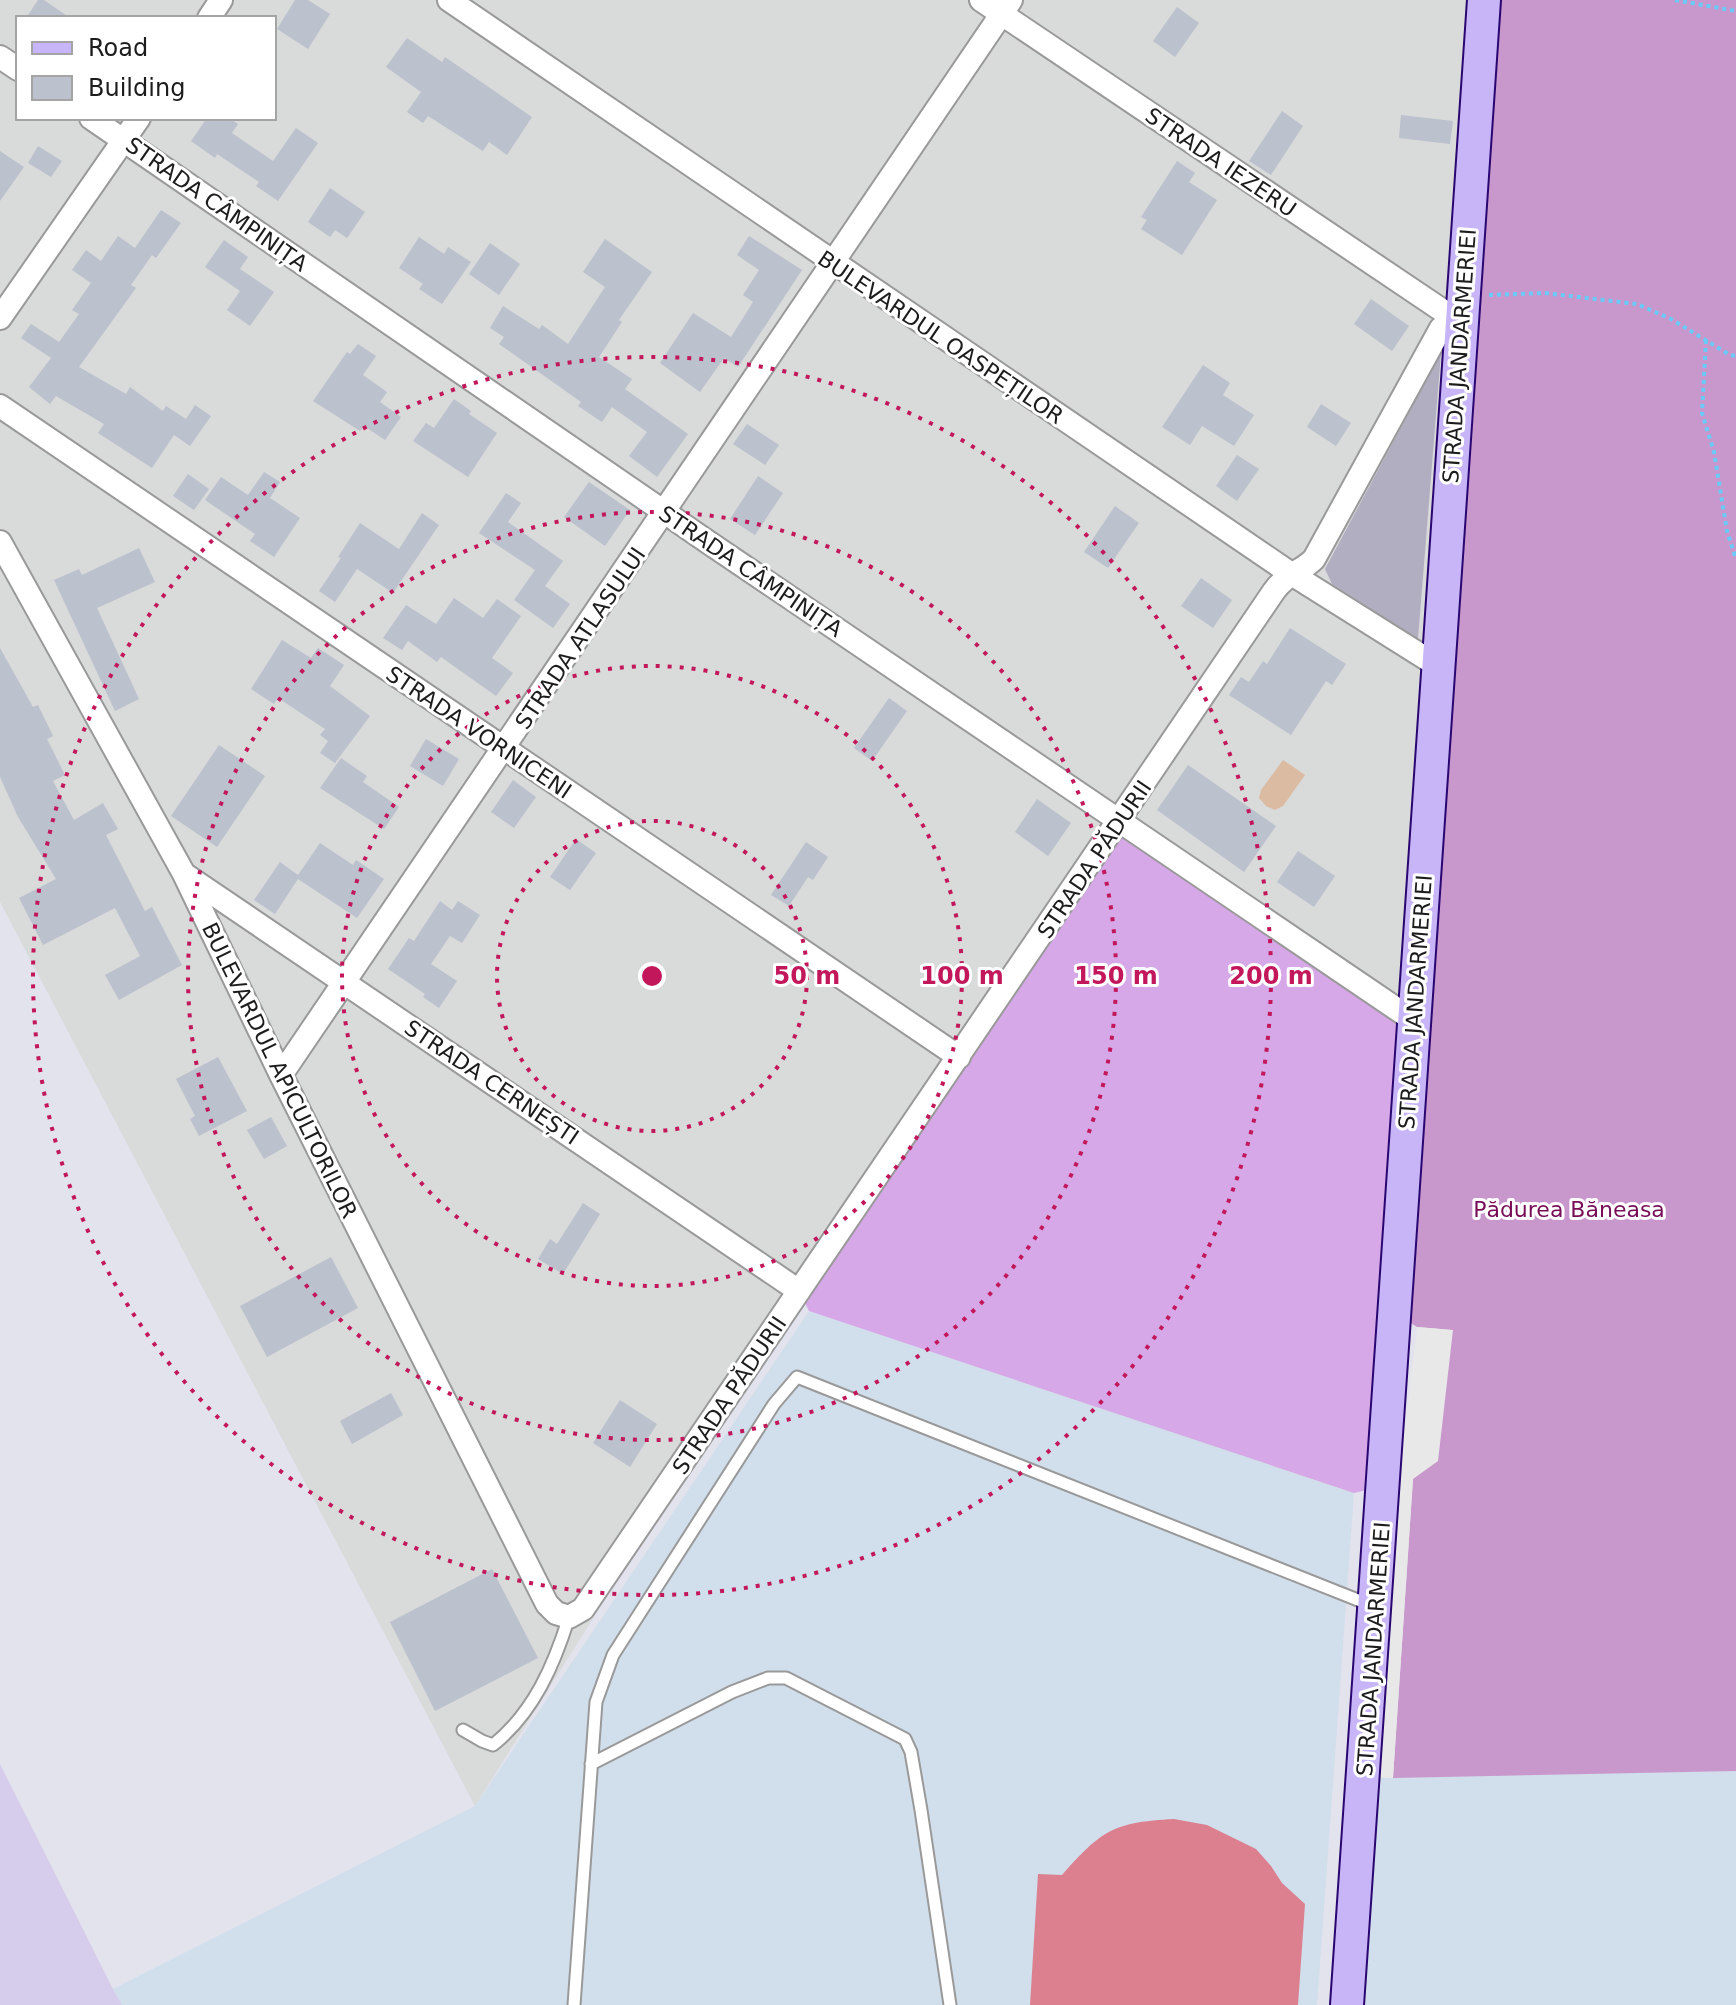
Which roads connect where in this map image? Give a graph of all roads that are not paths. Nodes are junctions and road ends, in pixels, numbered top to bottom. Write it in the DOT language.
graph roads {
  1 [pos="449,0"];
  2 [pos="981,0"];
  3 [pos="1484,0"];
  4 [pos="1006,7"];
  5 [pos="94,120"];
  6 [pos="138,120"];
  7 [pos="124,140"];
  8 [pos="834,264"];
  9 [pos="1462,310"];
  10 [pos="0,318"];
  11 [pos="0,406"];
  12 [pos="665,513"];
  13 [pos="0,542"];
  14 [pos="1290,573"];
  15 [pos="1438,666"];
  16 [pos="504,749"];
  17 [pos="1119,821"];
  18 [pos="184,874"];
  19 [pos="345,982"];
  20 [pos="1413,1020"];
  21 [pos="959,1057"];
  22 [pos="281,1075"];
  23 [pos="799,1291"];
  24 [pos="1376,1607"];
  25 [pos="569,1617"];
  26 [pos="463,1730"];
  27 [pos="591,1764"];
  28 [pos="574,2005"];
  29 [pos="950,2005"];
  30 [pos="1347,2005"];
  1 -- 8 [label="street, BULEVARDUL OASPEȚILOR"];
  2 -- 4 [label="street, STRADA IEZERU"];
  3 -- 9 [label="street, STRADA JANDARMERIEI"];
  4 -- 8 [label="street, STRADA ATLASULUI"];
  4 -- 9 [label="street, STRADA IEZERU"];
  5 -- 7 [label="street, STRADA CÂMPINIȚA"];
  6 -- 7 [label="street"];
  7 -- 10 [label="street"];
  7 -- 12 [label="street, STRADA CÂMPINIȚA"];
  8 -- 12 [label="street, STRADA ATLASULUI"];
  8 -- 14 [label="street, BULEVARDUL OASPEȚILOR"];
  9 -- 14 [label="street, STRADA PĂDURII"];
  9 -- 15 [label="street, STRADA JANDARMERIEI"];
  11 -- 16 [label="street, STRADA VORNICENI"];
  12 -- 16 [label="street, STRADA ATLASULUI"];
  12 -- 17 [label="street, STRADA CÂMPINIȚA"];
  13 -- 18 [label="street, BULEVARDUL APICULTORILOR"];
  14 -- 15 [label="street, BULEVARDUL OASPEȚILOR"];
  14 -- 17 [label="street, STRADA PĂDURII"];
  15 -- 20 [label="street, STRADA JANDARMERIEI"];
  16 -- 19 [label="street, STRADA ATLASULUI"];
  16 -- 21 [label="street, STRADA VORNICENI"];
  17 -- 20 [label="street, STRADA CÂMPINIȚA"];
  17 -- 21 [label="street, STRADA PĂDURII"];
  18 -- 19 [label="street, STRADA CERNEȘTI"];
  18 -- 22 [label="street, BULEVARDUL APICULTORILOR"];
  19 -- 22 [label="street, STRADA ATLASULUI"];
  19 -- 23 [label="street, STRADA CERNEȘTI"];
  20 -- 24 [label="street, STRADA JANDARMERIEI"];
  21 -- 23 [label="street, STRADA PĂDURII"];
  22 -- 25 [label="street, BULEVARDUL APICULTORILOR"];
  23 -- 25 [label="street, STRADA PĂDURII"];
  24 -- 27 [label="lane"];
  24 -- 30 [label="street, STRADA JANDARMERIEI"];
  25 -- 26 [label="lane"];
  27 -- 28 [label="lane"];
  27 -- 29 [label="lane"];
}
